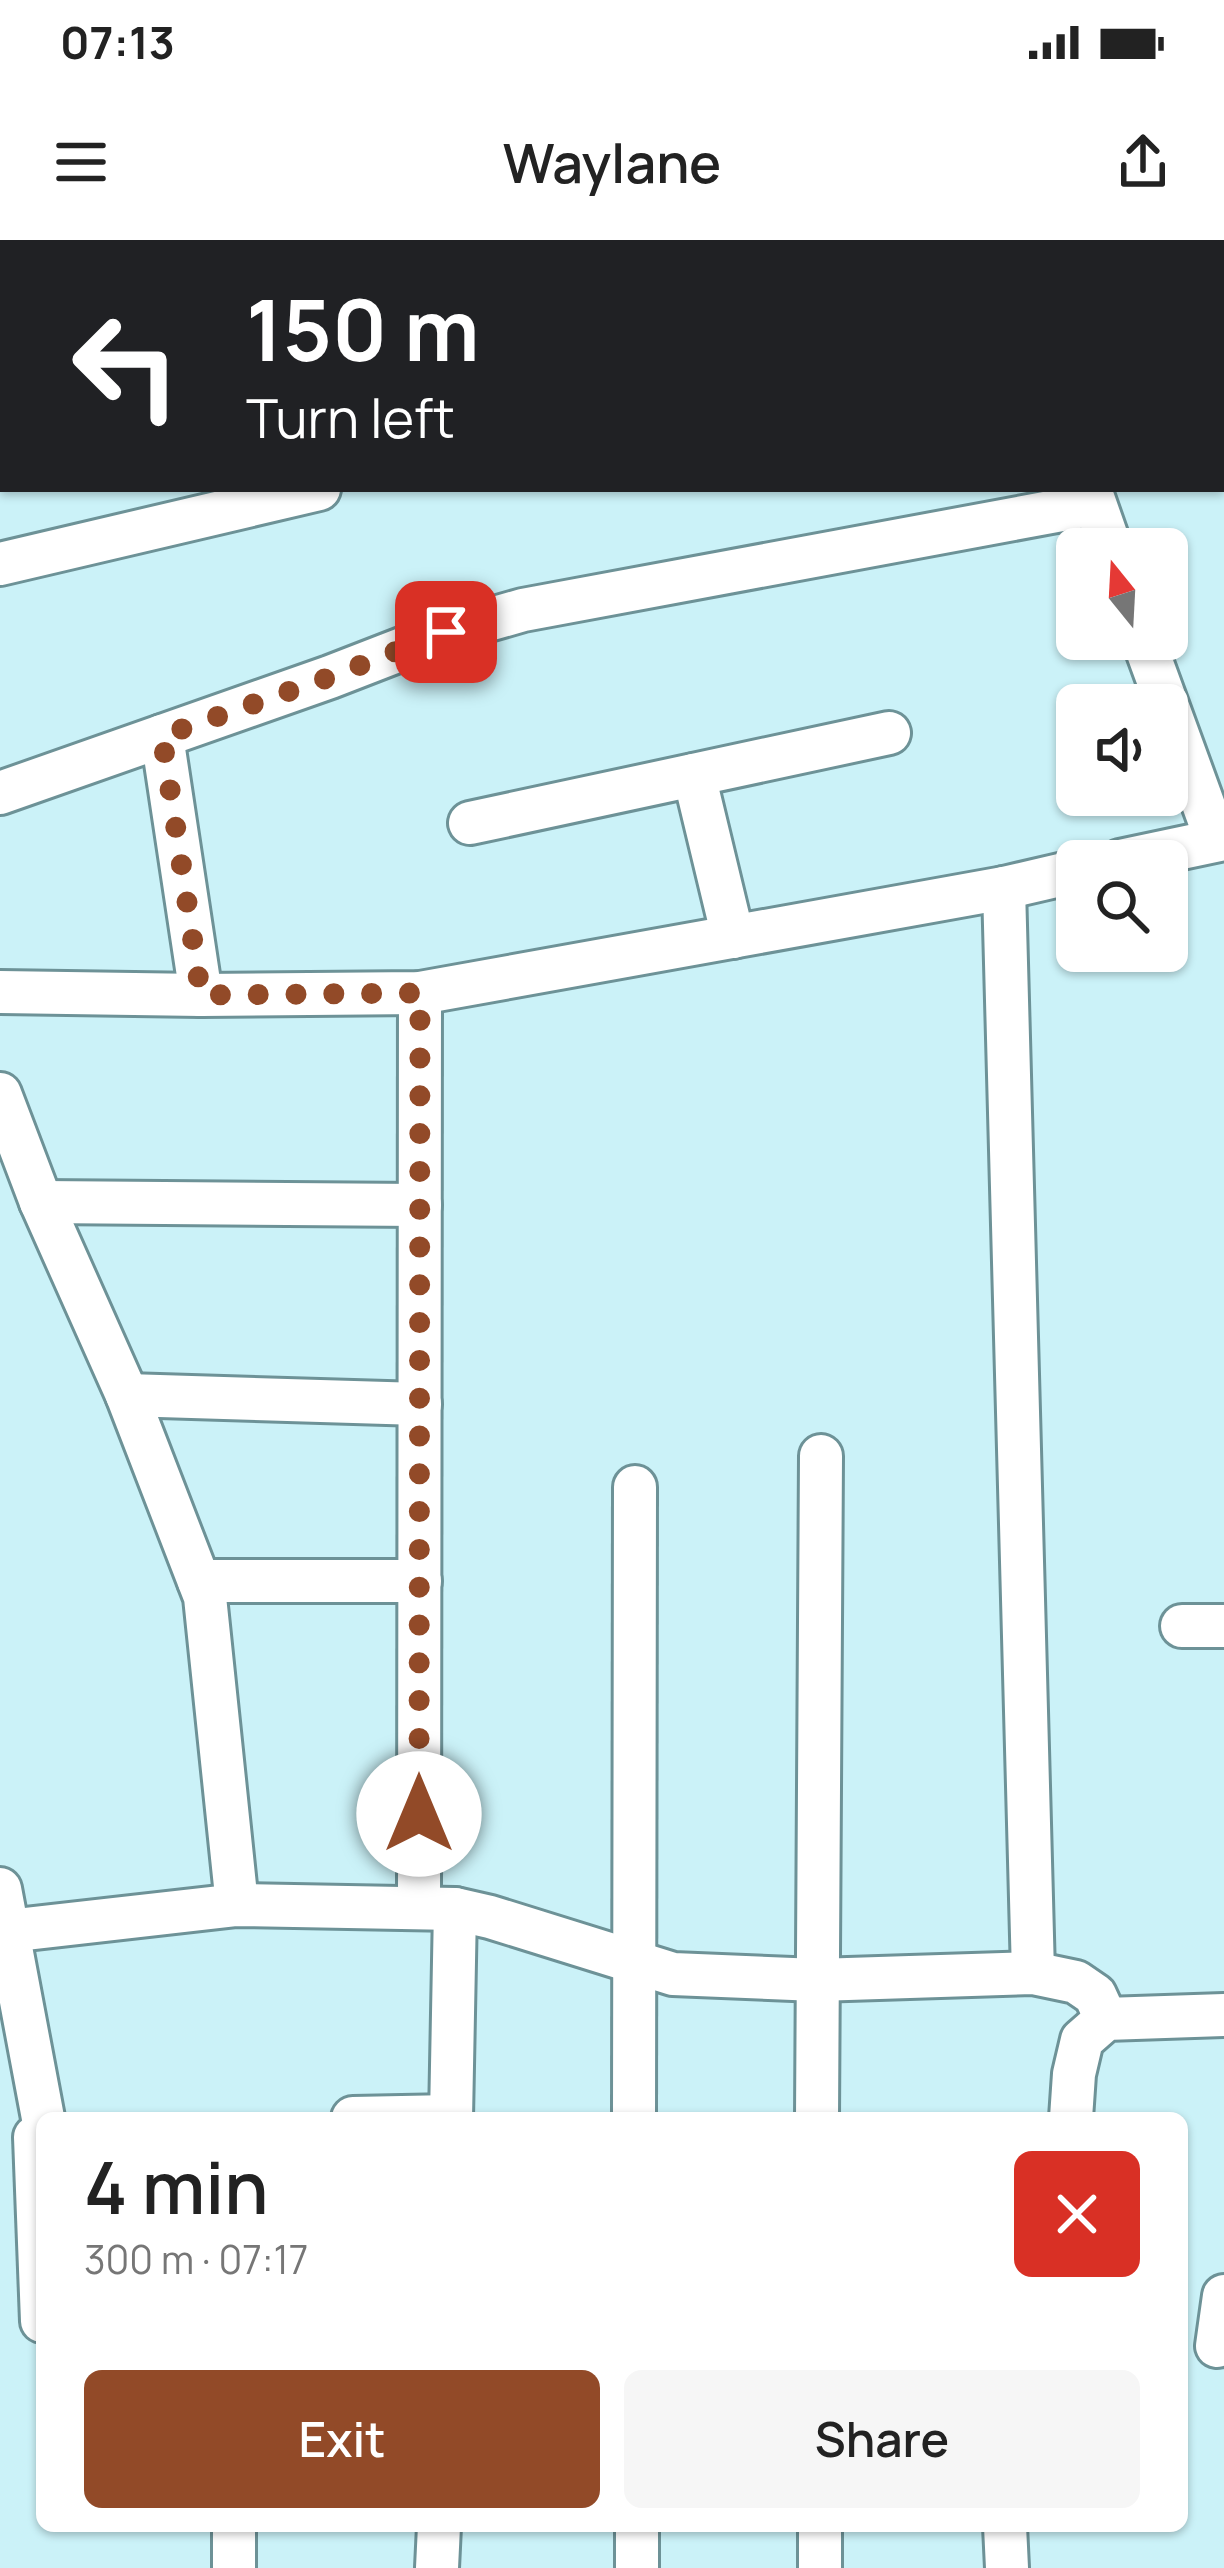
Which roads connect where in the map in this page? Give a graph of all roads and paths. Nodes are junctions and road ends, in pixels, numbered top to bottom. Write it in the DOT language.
graph roads {
  1 [pos="306,492"];
  2 [pos="1092,496"];
  3 [pos="1103,528"];
  4 [pos="0,564"];
  5 [pos="1151,660"];
  6 [pos="889,733"];
  7 [pos="162,736"];
  8 [pos="694,775"];
  9 [pos="0,793"];
  10 [pos="470,823"];
  11 [pos="1220,839"];
  12 [pos="1188,846"];
  13 [pos="1056,876"];
  14 [pos="1004,888"];
  15 [pos="733,937"];
  16 [pos="0,992"];
  17 [pos="420,993"];
  18 [pos="201,995"];
  19 [pos="0,1094"];
  20 [pos="41,1202"];
  21 [pos="420,1205"];
  22 [pos="127,1395"];
  23 [pos="420,1404"];
  24 [pos="821,1456"];
  25 [pos="634,1487"];
  26 [pos="200,1581"];
  27 [pos="420,1581"];
  28 [pos="1182,1626"];
  29 [pos="1224,1627"];
  30 [pos="0,1888"];
  31 [pos="237,1905"];
  32 [pos="437,1908"];
  33 [pos="4,1932"];
  34 [pos="633,1963"];
  35 [pos="1033,1972"];
  36 [pos="817,1980"];
  37 [pos="1224,2015"];
  38 [pos="1106,2019"];
  39 [pos="451,2112"];
  40 [pos="634,2112"];
  41 [pos="818,2112"];
  42 [pos="1071,2112"];
  43 [pos="30,2133"];
  44 [pos="36,2227"];
  45 [pos="1224,2296"];
  46 [pos="1208,2350"];
  47 [pos="234,2532"];
  48 [pos="439,2532"];
  49 [pos="637,2532"];
  50 [pos="820,2532"];
  51 [pos="1005,2532"];
  52 [pos="234,2568"];
  53 [pos="437,2568"];
  54 [pos="637,2568"];
  55 [pos="820,2568"];
  56 [pos="1007,2568"];
  1 -- 4 [label="street"];
  2 -- 3 [label="street"];
  2 -- 7 [label="street"];
  5 -- 11 [label="street"];
  6 -- 8 [label="street"];
  7 -- 9 [label="street"];
  7 -- 18 [label="street"];
  8 -- 10 [label="street"];
  8 -- 15 [label="street"];
  11 -- 12 [label="street"];
  13 -- 14 [label="street"];
  14 -- 15 [label="street"];
  14 -- 35 [label="street"];
  15 -- 17 [label="street"];
  16 -- 18 [label="street"];
  17 -- 18 [label="street"];
  17 -- 21 [label="street"];
  19 -- 20 [label="street"];
  20 -- 21 [label="street"];
  20 -- 22 [label="street"];
  21 -- 23 [label="street"];
  22 -- 23 [label="street"];
  22 -- 26 [label="street"];
  23 -- 27 [label="street"];
  24 -- 36 [label="street"];
  25 -- 34 [label="street"];
  26 -- 27 [label="street"];
  26 -- 31 [label="street"];
  27 -- 32 [label="street"];
  28 -- 29 [label="street"];
  30 -- 33 [label="street"];
  31 -- 32 [label="street"];
  31 -- 33 [label="street"];
  32 -- 34 [label="street"];
  32 -- 39 [label="street"];
  33 -- 43 [label="street"];
  34 -- 36 [label="street"];
  34 -- 40 [label="street"];
  35 -- 36 [label="street"];
  35 -- 38 [label="street"];
  36 -- 41 [label="street"];
  37 -- 38 [label="street"];
  38 -- 42 [label="street"];
  43 -- 44 [label="street"];
  45 -- 46 [label="street"];
  47 -- 52 [label="street"];
  48 -- 53 [label="street"];
  49 -- 54 [label="street"];
  50 -- 55 [label="street"];
  51 -- 56 [label="street"];
}
